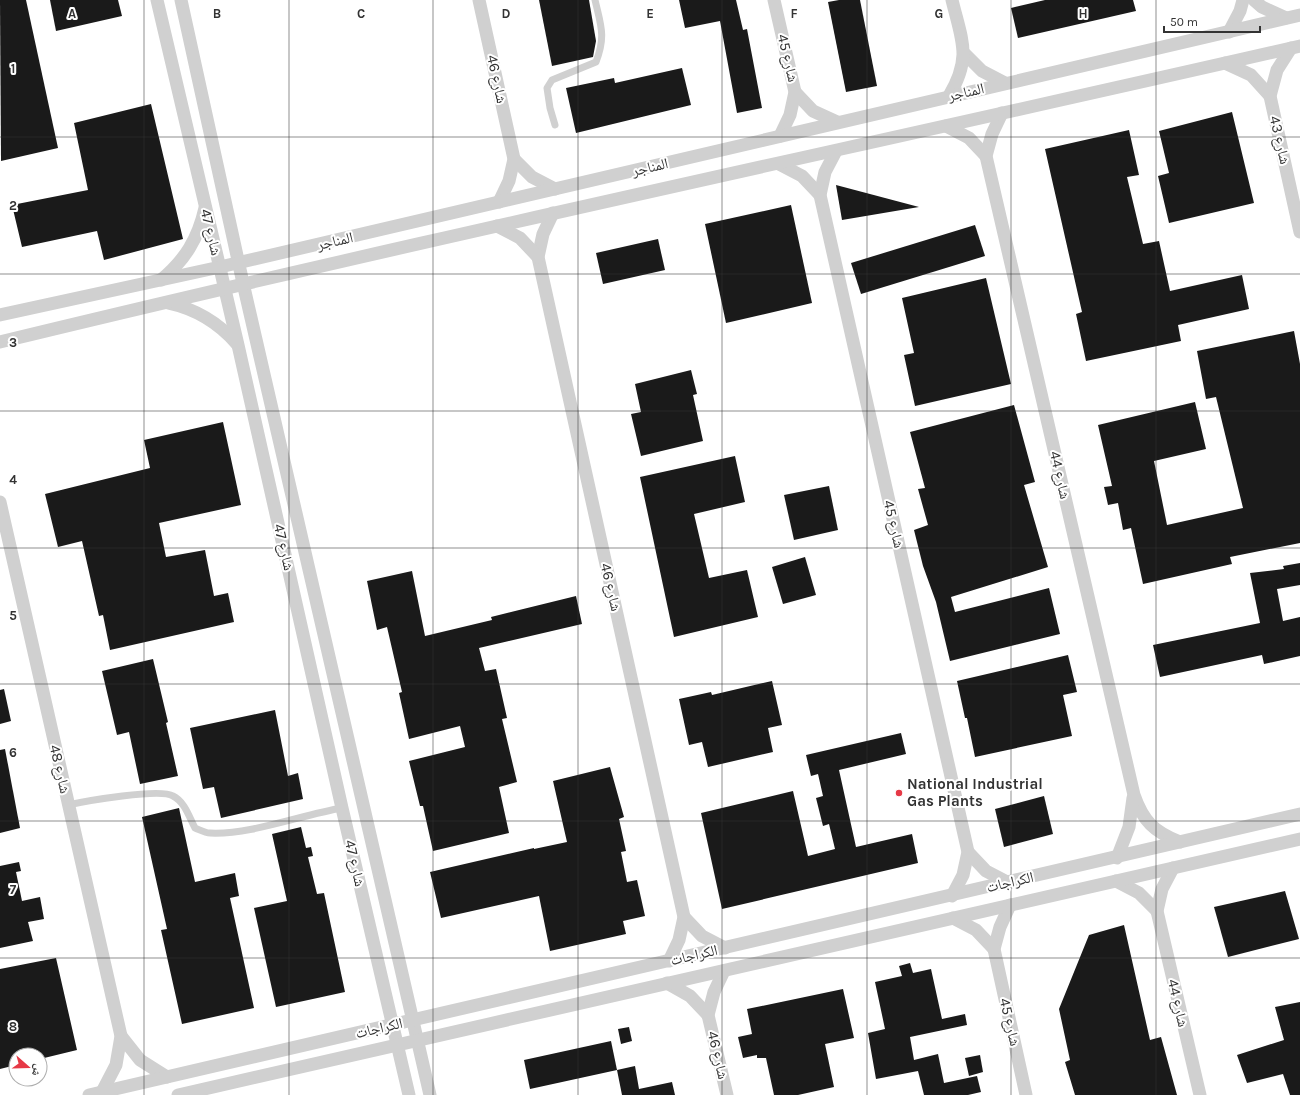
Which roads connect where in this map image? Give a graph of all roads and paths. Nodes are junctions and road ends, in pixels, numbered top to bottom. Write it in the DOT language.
graph roads {
  1 [pos="157,0"];
  2 [pos="181,0"];
  3 [pos="479,0"];
  4 [pos="595,0"];
  5 [pos="774,0"];
  6 [pos="952,0"];
  7 [pos="1243,0"];
  8 [pos="1254,0"];
  9 [pos="1300,15"];
  10 [pos="1286,18"];
  11 [pos="1229,32"];
  12 [pos="1296,47"];
  13 [pos="964,53"];
  14 [pos="1225,63"];
  15 [pos="1005,83"];
  16 [pos="795,92"];
  17 [pos="949,96"];
  18 [pos="1270,96"];
  19 [pos="1002,113"];
  20 [pos="837,122"];
  21 [pos="555,125"];
  22 [pos="946,126"];
  23 [pos="780,136"];
  24 [pos="836,151"];
  25 [pos="986,156"];
  26 [pos="514,159"];
  27 [pos="779,164"];
  28 [pos="556,189"];
  29 [pos="820,195"];
  30 [pos="499,202"];
  31 [pos="205,207"];
  32 [pos="553,213"];
  33 [pos="496,226"];
  34 [pos="1300,232"];
  35 [pos="538,257"];
  36 [pos="239,263"];
  37 [pos="220,267"];
  38 [pos="159,281"];
  39 [pos="243,284"];
  40 [pos="225,287"];
  41 [pos="164,302"];
  42 [pos="0,315"];
  43 [pos="0,342"];
  44 [pos="238,344"];
  45 [pos="0,502"];
  46 [pos="1134,794"];
  47 [pos="68,805"];
  48 [pos="342,808"];
  49 [pos="1300,814"];
  50 [pos="1300,839"];
  51 [pos="1180,842"];
  52 [pos="968,852"];
  53 [pos="1117,858"];
  54 [pos="1173,868"];
  55 [pos="1116,881"];
  56 [pos="1009,883"];
  57 [pos="952,896"];
  58 [pos="1010,905"];
  59 [pos="1157,911"];
  60 [pos="684,918"];
  61 [pos="953,918"];
  62 [pos="725,948"];
  63 [pos="994,949"];
  64 [pos="669,961"];
  65 [pos="724,970"];
  66 [pos="667,983"];
  67 [pos="708,1015"];
  68 [pos="413,1020"];
  69 [pos="393,1025"];
  70 [pos="121,1036"];
  71 [pos="417,1041"];
  72 [pos="398,1045"];
  73 [pos="167,1077"];
  74 [pos="102,1092"];
  75 [pos="89,1095"];
  76 [pos="178,1095"];
  77 [pos="409,1095"];
  78 [pos="430,1095"];
  79 [pos="727,1095"];
  80 [pos="1026,1095"];
  81 [pos="1200,1095"];
  1 -- 31 [label="street, شارع 47"];
  2 -- 36 [label="street, شارع 47"];
  3 -- 26 [label="street, شارع 46"];
  4 -- 21 [label="lane"];
  5 -- 16 [label="street, شارع 45"];
  6 -- 13 [label="street"];
  7 -- 11 [label="street"];
  8 -- 10 [label="street"];
  9 -- 10 [label="street, المناجر"];
  10 -- 11 [label="street, المناجر"];
  11 -- 15 [label="street, المناجر"];
  12 -- 14 [label="street, المناجر"];
  12 -- 18 [label="street, شارع 43"];
  13 -- 15 [label="street"];
  13 -- 17 [label="street"];
  14 -- 18 [label="street, شارع 43"];
  14 -- 19 [label="street, المناجر"];
  15 -- 17 [label="street, المناجر"];
  16 -- 20 [label="street, شارع 45"];
  16 -- 23 [label="street, شارع 45"];
  17 -- 20 [label="street, المناجر"];
  18 -- 34 [label="street, شارع 43"];
  19 -- 22 [label="street, المناجر"];
  19 -- 25 [label="street, شارع 44"];
  20 -- 23 [label="street, المناجر"];
  22 -- 24 [label="street, المناجر"];
  22 -- 25 [label="street"];
  23 -- 28 [label="street, المناجر"];
  24 -- 27 [label="street, المناجر"];
  24 -- 29 [label="street, شارع 45"];
  25 -- 46 [label="street, شارع 44"];
  26 -- 28 [label="street"];
  26 -- 30 [label="street, شارع 46"];
  27 -- 29 [label="street"];
  27 -- 32 [label="street, المناجر"];
  28 -- 30 [label="street, المناجر"];
  29 -- 52 [label="street, شارع 45"];
  30 -- 36 [label="street, المناجر"];
  31 -- 37 [label="street, شارع 47"];
  31 -- 38 [label="street"];
  32 -- 33 [label="street, المناجر"];
  32 -- 35 [label="street, شارع 46"];
  33 -- 35 [label="street"];
  33 -- 39 [label="street, المناجر"];
  35 -- 60 [label="street, شارع 46"];
  36 -- 37 [label="street, المناجر"];
  36 -- 39 [label="street, شارع 47"];
  37 -- 38 [label="street, المناجر"];
  37 -- 40 [label="street, شارع 47"];
  38 -- 42 [label="street, المناجر"];
  39 -- 40 [label="street, المناجر"];
  39 -- 68 [label="street, شارع 47"];
  40 -- 41 [label="street, المناجر"];
  40 -- 44 [label="street, شارع 47"];
  41 -- 43 [label="street, المناجر"];
  41 -- 44 [label="street"];
  44 -- 48 [label="street, شارع 47"];
  45 -- 47 [label="street, شارع 48"];
  46 -- 51 [label="street, شارع 44"];
  46 -- 53 [label="street, شارع 44"];
  47 -- 48 [label="lane"];
  47 -- 70 [label="street, شارع 48"];
  48 -- 69 [label="street, شارع 47"];
  49 -- 51 [label="street, الكراجات"];
  50 -- 54 [label="street, الكراجات"];
  51 -- 53 [label="street, الكراجات"];
  52 -- 56 [label="street"];
  52 -- 57 [label="street, شارع 45"];
  53 -- 56 [label="street, الكراجات"];
  54 -- 55 [label="street, الكراجات"];
  54 -- 59 [label="street, شارع 44"];
  55 -- 58 [label="street, الكراجات"];
  55 -- 59 [label="street"];
  56 -- 57 [label="street, الكراجات"];
  57 -- 62 [label="street, الكراجات"];
  58 -- 61 [label="street, الكراجات"];
  58 -- 63 [label="street, شارع 45"];
  59 -- 81 [label="street, شارع 44"];
  60 -- 62 [label="street"];
  60 -- 64 [label="street, شارع 46"];
  61 -- 63 [label="street"];
  61 -- 65 [label="street, الكراجات"];
  62 -- 64 [label="street, الكراجات"];
  63 -- 80 [label="street, شارع 45"];
  64 -- 68 [label="street, الكراجات"];
  65 -- 66 [label="street, الكراجات"];
  65 -- 67 [label="street, شارع 46"];
  66 -- 67 [label="street, شارع 46"];
  66 -- 71 [label="street, الكراجات"];
  67 -- 79 [label="street, شارع 46"];
  68 -- 69 [label="street, الكراجات"];
  68 -- 71 [label="street, شارع 47"];
  69 -- 72 [label="street, شارع 47"];
  69 -- 73 [label="street, الكراجات"];
  70 -- 73 [label="street, شارع 48"];
  70 -- 74 [label="street, شارع 48"];
  71 -- 72 [label="street, الكراجات"];
  71 -- 78 [label="street, شارع 47"];
  72 -- 76 [label="street, الكراجات"];
  72 -- 77 [label="street, شارع 47"];
  73 -- 74 [label="street, الكراجات"];
  74 -- 75 [label="street, الكراجات"];
}
